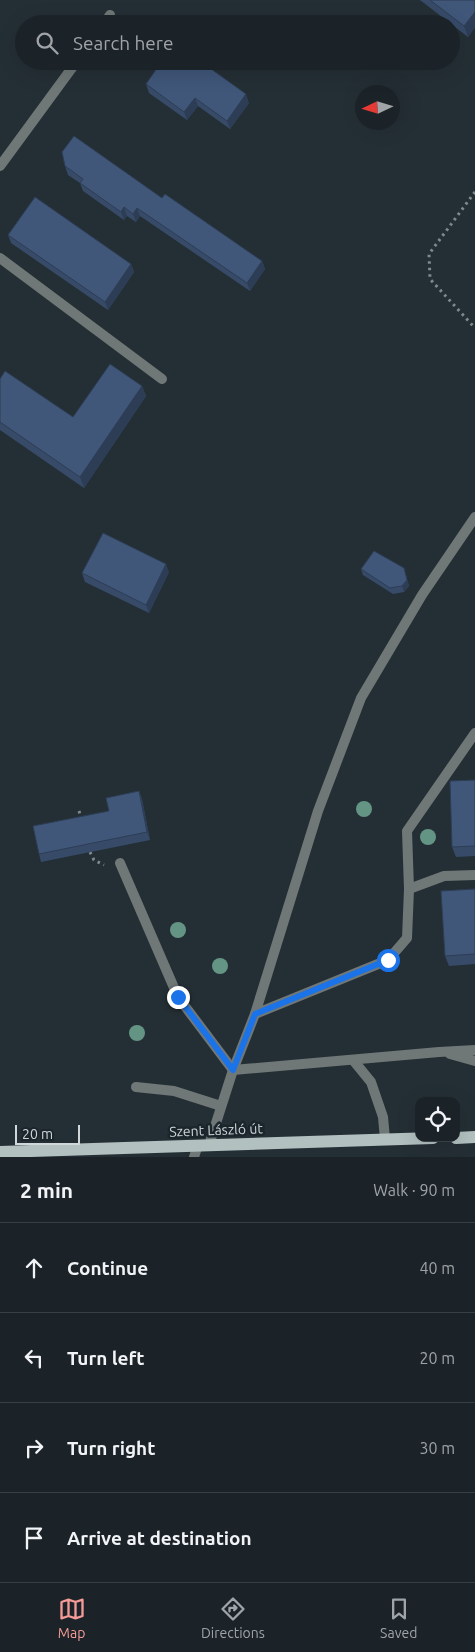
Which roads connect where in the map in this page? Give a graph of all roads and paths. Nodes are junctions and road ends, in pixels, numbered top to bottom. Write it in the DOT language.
graph roads {
  1 [pos="70,70"];
  2 [pos="0,166"];
  3 [pos="475,192"];
  4 [pos="0,258"];
  5 [pos="475,328"];
  6 [pos="162,379"];
  7 [pos="475,517"];
  8 [pos="475,734"];
  9 [pos="78,811"];
  10 [pos="83,824"];
  11 [pos="120,863"];
  12 [pos="475,874"];
  13 [pos="409,889"];
  14 [pos="255,1014"];
  15 [pos="475,1050"];
  16 [pos="439,1052"];
  17 [pos="353,1060"];
  18 [pos="475,1061"];
  19 [pos="233,1070"];
  20 [pos="136,1087"];
  21 [pos="221,1106"];
  22 [pos="475,1137"];
  23 [pos="460,1138"];
  24 [pos="415,1139"];
  25 [pos="385,1140"];
  26 [pos="200,1149"];
  27 [pos="0,1152"];
  1 -- 2 [label="lane"];
  3 -- 5 [label="path"];
  4 -- 6 [label="lane"];
  7 -- 14 [label="lane"];
  8 -- 13 [label="lane"];
  9 -- 10 [label="path"];
  11 -- 19 [label="lane"];
  12 -- 13 [label="lane"];
  13 -- 14 [label="lane"];
  14 -- 19 [label="lane"];
  15 -- 16 [label="lane"];
  16 -- 17 [label="lane"];
  16 -- 18 [label="lane"];
  17 -- 19 [label="lane"];
  17 -- 25 [label="lane"];
  19 -- 21 [label="lane"];
  20 -- 21 [label="lane"];
  21 -- 26 [label="lane"];
  22 -- 23 [label="main road"];
  24 -- 25 [label="main road, Szent László út"];
  25 -- 26 [label="main road, Szent László út"];
  26 -- 27 [label="main road, Szent László út"];
}
